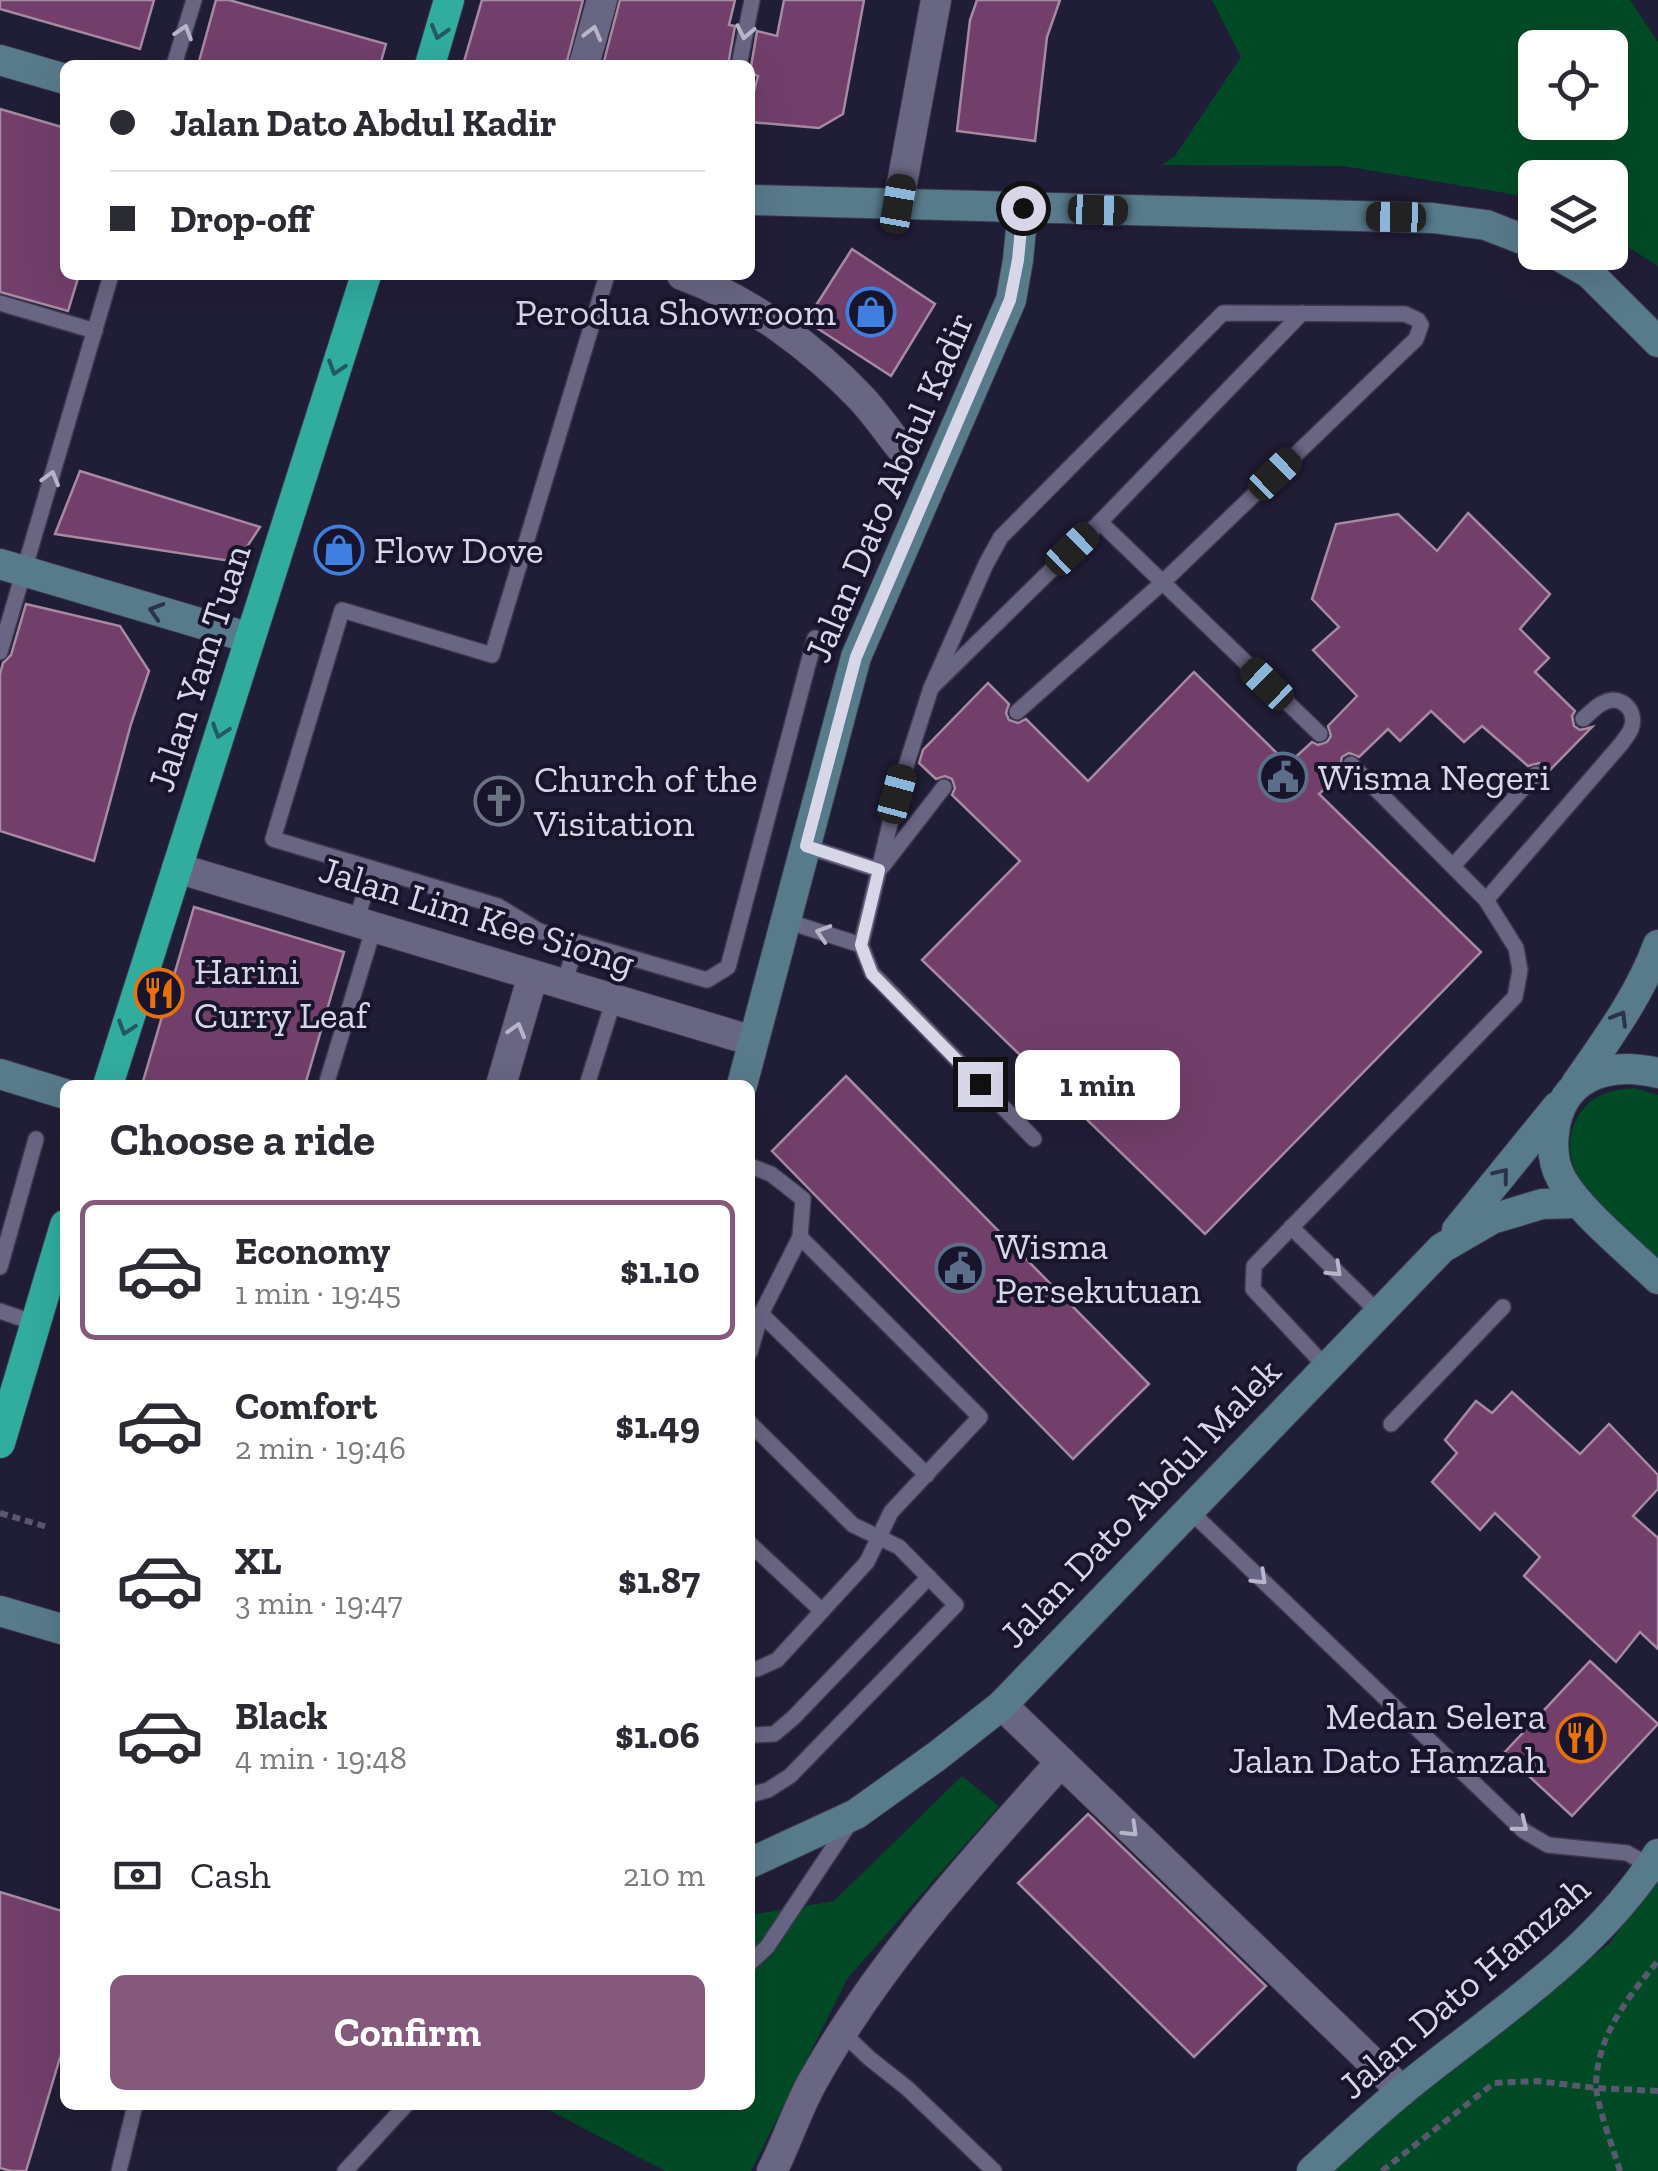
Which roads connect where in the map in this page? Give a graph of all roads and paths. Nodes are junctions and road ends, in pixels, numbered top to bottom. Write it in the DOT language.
graph roads {
  1 [pos="194,0"];
  2 [pos="449,0"];
  3 [pos="602,0"];
  4 [pos="752,0"];
  5 [pos="936,0"];
  6 [pos="0,60"];
  7 [pos="176,60"];
  8 [pos="431,60"];
  9 [pos="585,60"];
  10 [pos="740,60"];
  11 [pos="60,78"];
  12 [pos="755,200"];
  13 [pos="898,204"];
  14 [pos="1023,208"];
  15 [pos="1518,238"];
  16 [pos="1584,270"];
  17 [pos="109,280"];
  18 [pos="364,280"];
  19 [pos="605,280"];
  20 [pos="692,280"];
  21 [pos="0,303"];
  22 [pos="1302,313"];
  23 [pos="94,330"];
  24 [pos="1658,342"];
  25 [pos="901,448"];
  26 [pos="1100,522"];
  27 [pos="12,568"];
  28 [pos="1162,583"];
  29 [pos="250,638"];
  30 [pos="815,638"];
  31 [pos="0,652"];
  32 [pos="931,688"];
  33 [pos="1018,712"];
  34 [pos="1583,719"];
  35 [pos="1320,734"];
  36 [pos="1351,764"];
  37 [pos="1536,774"];
  38 [pos="944,787"];
  39 [pos="806,846"];
  40 [pos="1454,866"];
  41 [pos="177,868"];
  42 [pos="372,869"];
  43 [pos="879,870"];
  44 [pos="1486,900"];
  45 [pos="786,921"];
  46 [pos="365,924"];
  47 [pos="577,942"];
  48 [pos="861,945"];
  49 [pos="1658,948"];
  50 [pos="533,975"];
  51 [pos="564,984"];
  52 [pos="614,999"];
  53 [pos="753,1041"];
  54 [pos="1658,1073"];
  55 [pos="0,1074"];
  56 [pos="110,1080"];
  57 [pos="327,1080"];
  58 [pos="502,1080"];
  59 [pos="589,1080"];
  60 [pos="743,1080"];
  61 [pos="60,1092"];
  62 [pos="1569,1093"];
  63 [pos="36,1138"];
  64 [pos="1034,1139"];
  65 [pos="755,1168"];
  66 [pos="1580,1203"];
  67 [pos="1291,1227"];
  68 [pos="800,1237"];
  69 [pos="60,1241"];
  70 [pos="1442,1248"];
  71 [pos="0,1267"];
  72 [pos="1658,1279"];
  73 [pos="1503,1307"];
  74 [pos="0,1310"];
  75 [pos="1378,1312"];
  76 [pos="760,1314"];
  77 [pos="35,1322"];
  78 [pos="755,1333"];
  79 [pos="1326,1367"];
  80 [pos="6,1403"];
  81 [pos="1391,1424"];
  82 [pos="755,1429"];
  83 [pos="0,1442"];
  84 [pos="927,1474"];
  85 [pos="1189,1510"];
  86 [pos="0,1514"];
  87 [pos="47,1527"];
  88 [pos="878,1536"];
  89 [pos="755,1549"];
  90 [pos="930,1577"];
  91 [pos="0,1611"];
  92 [pos="822,1611"];
  93 [pos="60,1629"];
  94 [pos="755,1669"];
  95 [pos="1002,1705"];
  96 [pos="755,1735"];
  97 [pos="1061,1762"];
  98 [pos="755,1794"];
  99 [pos="856,1814"];
  100 [pos="1654,1860"];
  101 [pos="755,1861"];
  102 [pos="755,1958"];
  103 [pos="1658,1961"];
  104 [pos="842,2032"];
  105 [pos="1596,2088"];
  106 [pos="1658,2090"];
  107 [pos="1402,2091"];
  108 [pos="135,2110"];
  109 [pos="401,2110"];
  110 [pos="118,2171"];
  111 [pos="345,2171"];
  112 [pos="772,2171"];
  113 [pos="994,2171"];
  114 [pos="1312,2171"];
  115 [pos="1382,2171"];
  116 [pos="1620,2171"];
  7 -- 1 [label="lane, one-way"];
  2 -- 8 [label="highway, one-way"];
  9 -- 3 [label="street, one-way"];
  4 -- 10 [label="lane, one-way"];
  5 -- 13 [label="street"];
  6 -- 11 [label="street"];
  12 -- 13 [label="street"];
  13 -- 14 [label="street"];
  14 -- 15 [label="street"];
  14 -- 39 [label="street, Jalan Dato Abdul Kadir"];
  16 -- 24 [label="street"];
  17 -- 23 [label="lane"];
  18 -- 29 [label="highway, Jalan Yam Tuan, one-way"];
  19 -- 42 [label="lane"];
  20 -- 25 [label="street"];
  21 -- 23 [label="lane"];
  22 -- 26 [label="lane"];
  22 -- 28 [label="lane"];
  22 -- 32 [label="lane"];
  27 -- 23 [label="lane, one-way"];
  26 -- 28 [label="lane"];
  26 -- 32 [label="lane"];
  29 -- 27 [label="street, one-way"];
  27 -- 31 [label="lane"];
  28 -- 33 [label="lane"];
  28 -- 35 [label="lane"];
  29 -- 41 [label="highway, Jalan Yam Tuan, one-way"];
  30 -- 47 [label="lane"];
  32 -- 43 [label="lane"];
  34 -- 44 [label="lane"];
  36 -- 40 [label="lane"];
  37 -- 40 [label="lane"];
  38 -- 43 [label="lane"];
  39 -- 43 [label="lane"];
  39 -- 45 [label="street, Jalan Dato Abdul Kadir"];
  40 -- 44 [label="lane"];
  41 -- 46 [label="street, Jalan Lim Kee Siong"];
  41 -- 56 [label="highway, Jalan Yam Tuan, one-way"];
  42 -- 46 [label="lane"];
  42 -- 47 [label="lane"];
  43 -- 48 [label="lane"];
  44 -- 67 [label="lane"];
  48 -- 45 [label="lane, one-way"];
  45 -- 53 [label="street, Jalan Dato Abdul Kadir"];
  46 -- 50 [label="street, Jalan Lim Kee Siong"];
  46 -- 57 [label="lane"];
  47 -- 51 [label="lane"];
  48 -- 64 [label="lane"];
  62 -- 49 [label="street, one-way"];
  50 -- 51 [label="street, Jalan Lim Kee Siong"];
  58 -- 50 [label="street, one-way"];
  51 -- 52 [label="street, Jalan Lim Kee Siong"];
  52 -- 53 [label="street, Jalan Lim Kee Siong"];
  52 -- 59 [label="lane"];
  53 -- 60 [label="street, Jalan Dato Abdul Kadir"];
  54 -- 62 [label="street"];
  55 -- 61 [label="street"];
  62 -- 66 [label="street"];
  70 -- 62 [label="street, one-way"];
  63 -- 71 [label="lane"];
  65 -- 68 [label="lane"];
  66 -- 70 [label="street, Jalan Dato Abdul Malek"];
  66 -- 72 [label="street"];
  67 -- 75 [label="lane, one-way"];
  67 -- 79 [label="lane"];
  68 -- 76 [label="lane"];
  68 -- 84 [label="lane"];
  69 -- 77 [label="highway"];
  70 -- 75 [label="street, Jalan Dato Abdul Malek"];
  73 -- 81 [label="lane"];
  74 -- 77 [label="lane"];
  75 -- 79 [label="street, Jalan Dato Abdul Malek"];
  76 -- 78 [label="lane"];
  76 -- 84 [label="lane"];
  77 -- 80 [label="highway"];
  79 -- 85 [label="street, Jalan Dato Abdul Malek"];
  80 -- 83 [label="highway"];
  82 -- 88 [label="lane"];
  84 -- 88 [label="lane"];
  85 -- 95 [label="street, Jalan Dato Abdul Malek"];
  85 -- 100 [label="lane, one-way"];
  86 -- 87 [label="path"];
  88 -- 90 [label="lane"];
  88 -- 92 [label="lane"];
  89 -- 92 [label="lane"];
  90 -- 96 [label="lane"];
  90 -- 98 [label="lane"];
  91 -- 93 [label="street"];
  92 -- 94 [label="lane"];
  95 -- 97 [label="street"];
  95 -- 99 [label="street, Jalan Dato Abdul Malek"];
  97 -- 104 [label="street"];
  97 -- 107 [label="street, one-way"];
  99 -- 101 [label="street, Jalan Dato Abdul Malek"];
  99 -- 102 [label="lane"];
  100 -- 107 [label="street, Jalan Dato Hamzah"];
  103 -- 105 [label="path"];
  104 -- 112 [label="street"];
  104 -- 113 [label="lane"];
  105 -- 106 [label="path"];
  105 -- 115 [label="path"];
  105 -- 116 [label="path"];
  107 -- 114 [label="street, Jalan Dato Hamzah"];
  108 -- 110 [label="lane"];
  109 -- 111 [label="lane"];
}
